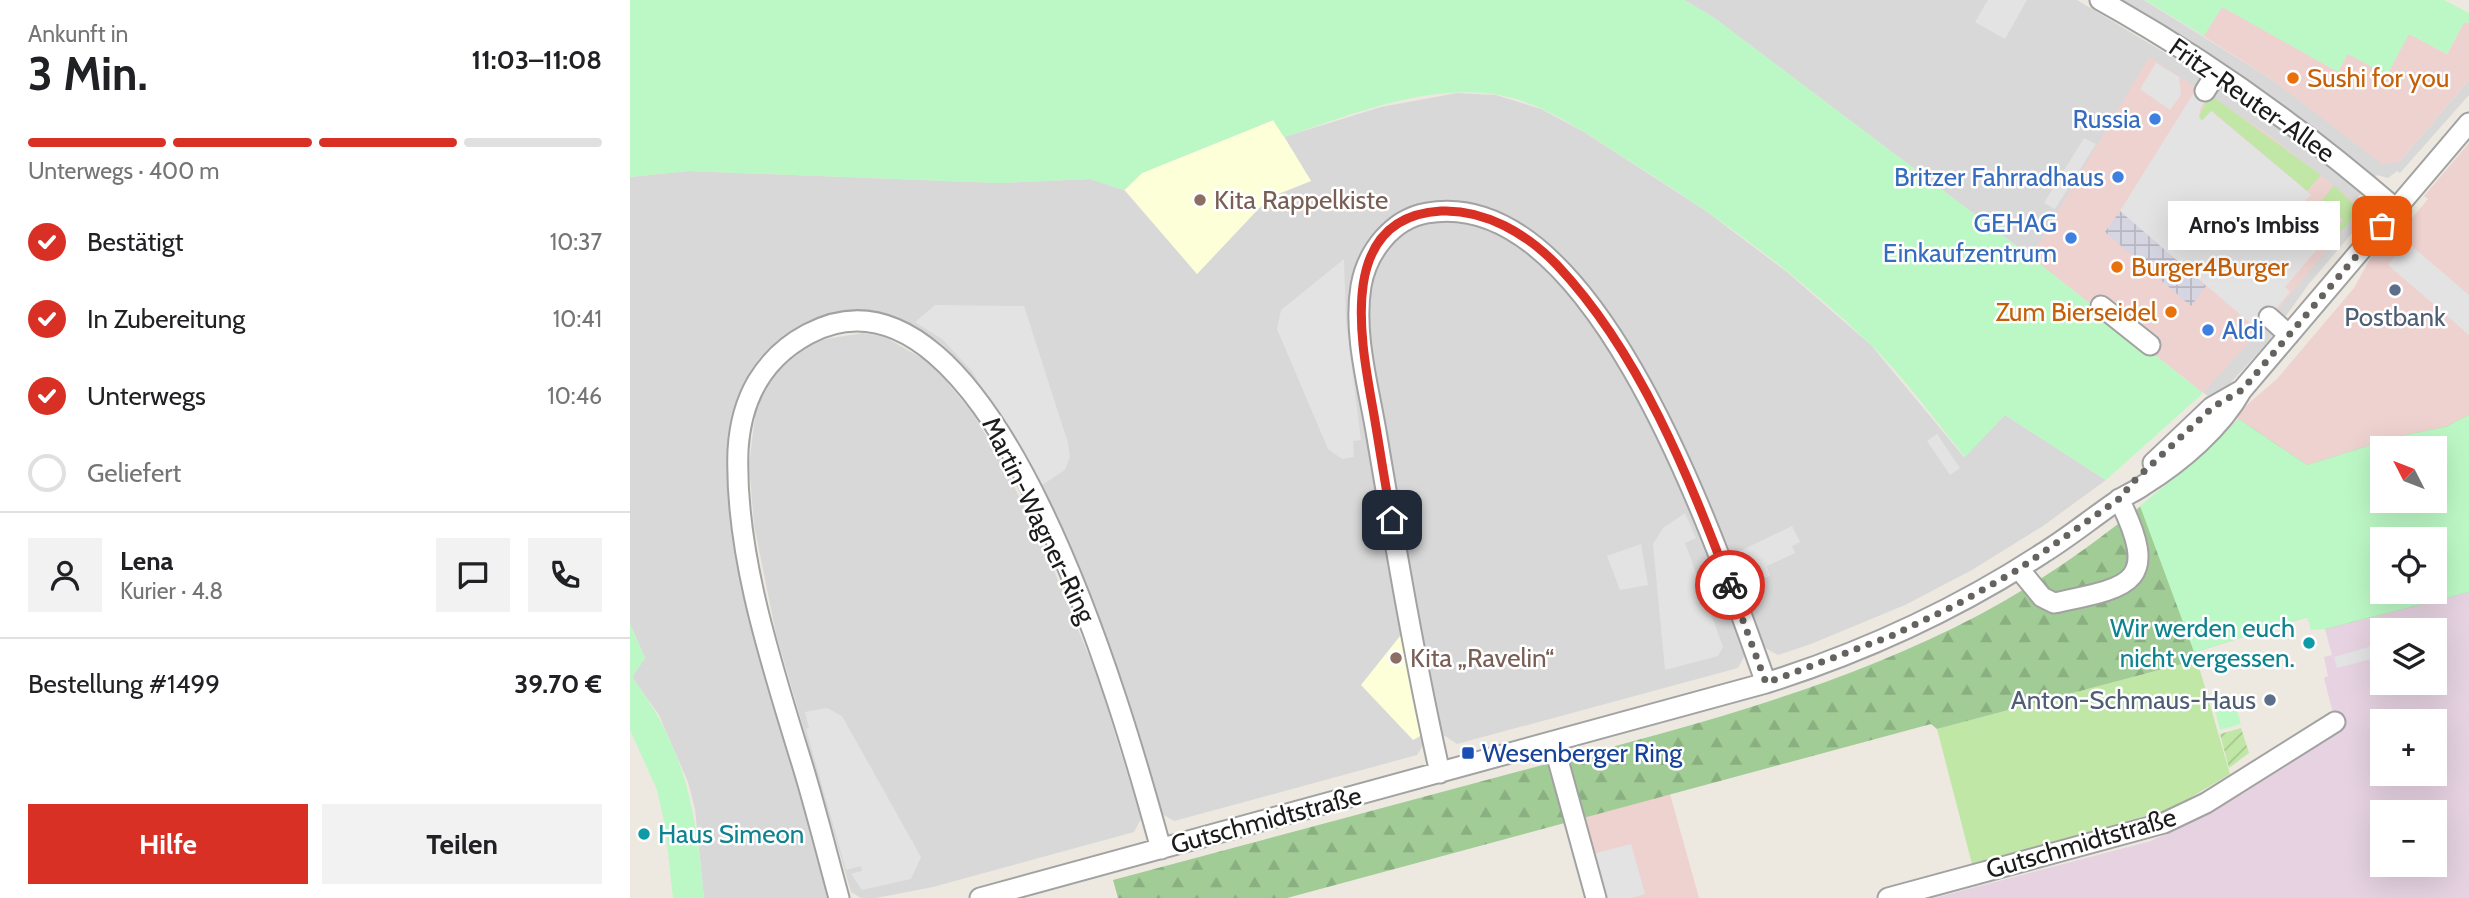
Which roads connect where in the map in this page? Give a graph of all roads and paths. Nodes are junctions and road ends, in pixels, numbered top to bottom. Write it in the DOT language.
graph roads {
  1 [pos="2100,0"];
  2 [pos="2217,72"];
  3 [pos="2205,91"];
  4 [pos="2469,123"];
  5 [pos="2396,209"];
  6 [pos="2101,306"];
  7 [pos="2269,317"];
  8 [pos="2289,335"];
  9 [pos="2150,345"];
  10 [pos="2119,499"];
  11 [pos="2019,569"];
  12 [pos="1766,683"];
  13 [pos="2335,722"];
  14 [pos="1553,742"];
  15 [pos="1440,773"];
  16 [pos="1161,849"];
  17 [pos="839,898"];
  18 [pos="979,898"];
  19 [pos="1596,898"];
  20 [pos="1888,898"];
  1 -- 2 [label="street, Fritz-Reuter-Allee"];
  2 -- 3 [label="street"];
  2 -- 5 [label="street, Fritz-Reuter-Allee"];
  4 -- 5 [label="street, Gutschmidtstraße"];
  5 -- 8 [label="street, Gutschmidtstraße"];
  6 -- 9 [label="street"];
  7 -- 8 [label="street"];
  8 -- 10 [label="street, Gutschmidtstraße"];
  10 -- 11 [label="street, Gutschmidtstraße"];
  10 -- 11 [label="street"];
  11 -- 12 [label="street, Gutschmidtstraße"];
  12 -- 14 [label="street, Gutschmidtstraße"];
  12 -- 15 [label="street"];
  13 -- 20 [label="street, Gutschmidtstraße"];
  14 -- 15 [label="street, Gutschmidtstraße"];
  14 -- 19 [label="street"];
  15 -- 16 [label="street, Gutschmidtstraße"];
  16 -- 17 [label="street, Martin-Wagner-Ring"];
  16 -- 18 [label="street, Gutschmidtstraße"];
}
